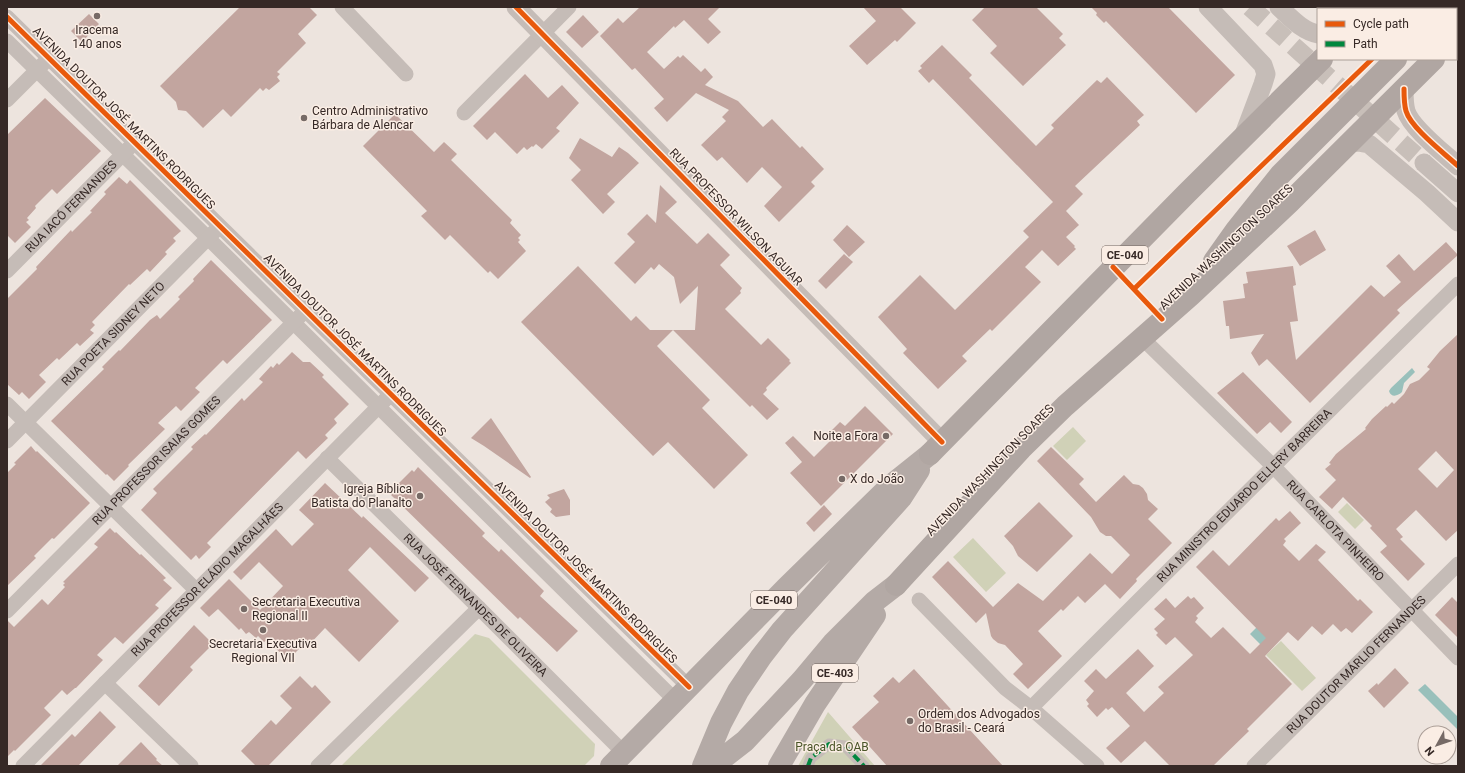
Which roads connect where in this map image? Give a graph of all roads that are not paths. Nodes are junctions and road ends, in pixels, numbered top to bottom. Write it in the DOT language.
graph roads {
  1 [pos="342,7"];
  2 [pos="516,7"];
  3 [pos="569,7"];
  4 [pos="1208,7"];
  5 [pos="1279,7"];
  6 [pos="7,17"];
  7 [pos="542,34"];
  8 [pos="1317,34"];
  9 [pos="7,41"];
  10 [pos="49,58"];
  11 [pos="1321,60"];
  12 [pos="1395,60"];
  13 [pos="1433,60"];
  14 [pos="36,70"];
  15 [pos="406,74"];
  16 [pos="1404,89"];
  17 [pos="7,100"];
  18 [pos="464,112"];
  19 [pos="1242,138"];
  20 [pos="135,142"];
  21 [pos="1348,143"];
  22 [pos="123,155"];
  23 [pos="1424,162"];
  24 [pos="1458,166"];
  25 [pos="1458,193"];
  26 [pos="1458,222"];
  27 [pos="220,226"];
  28 [pos="208,238"];
  29 [pos="7,271"];
  30 [pos="1458,284"];
  31 [pos="1191,295"];
  32 [pos="306,310"];
  33 [pos="294,322"];
  34 [pos="1142,338"];
  35 [pos="390,394"];
  36 [pos="7,404"];
  37 [pos="378,406"];
  38 [pos="25,422"];
  39 [pos="7,441"];
  40 [pos="936,448"];
  41 [pos="327,458"];
  42 [pos="1273,466"];
  43 [pos="111,507"];
  44 [pos="1458,564"];
  45 [pos="896,585"];
  46 [pos="196,590"];
  47 [pos="919,600"];
  48 [pos="480,608"];
  49 [pos="1412,610"];
  50 [pos="7,611"];
  51 [pos="1458,658"];
  52 [pos="105,683"];
  53 [pos="682,694"];
  54 [pos="1031,708"];
  55 [pos="618,759"];
  56 [pos="23,766"];
  57 [pos="190,766"];
  58 [pos="318,766"];
  59 [pos="703,766"];
  60 [pos="713,766"];
  61 [pos="779,766"];
  62 [pos="808,766"];
  63 [pos="864,766"];
  64 [pos="1097,766"];
  65 [pos="1254,766"];
  1 -- 15 [label="street"];
  2 -- 7 [label="street, RUA PROFESSOR WILSON AGUIAR"];
  3 -- 7 [label="street"];
  4 -- 19 [label="street"];
  5 -- 8 [label="street"];
  6 -- 10 [label="street, AVENIDA DOUTOR JOSÉ MARTINS RODRIGUES"];
  7 -- 18 [label="street"];
  7 -- 40 [label="street, RUA PROFESSOR WILSON AGUIAR"];
  9 -- 14 [label="street"];
  10 -- 14 [label="street"];
  10 -- 20 [label="street, AVENIDA DOUTOR JOSÉ MARTINS RODRIGUES"];
  11 -- 19 [label="highway, CE-040"];
  12 -- 31 [label="highway"];
  13 -- 16 [label="highway, AVENIDA WASHINGTON SOARES"];
  14 -- 17 [label="street"];
  14 -- 22 [label="street"];
  16 -- 21 [label="highway, AVENIDA WASHINGTON SOARES"];
  16 -- 24 [label="street"];
  19 -- 40 [label="highway, CE-040"];
  20 -- 22 [label="street, RUA IACÓ FERNANDES"];
  20 -- 27 [label="street, AVENIDA DOUTOR JOSÉ MARTINS RODRIGUES"];
  21 -- 26 [label="street"];
  21 -- 31 [label="highway, AVENIDA WASHINGTON SOARES"];
  22 -- 28 [label="street"];
  22 -- 29 [label="street, RUA IACÓ FERNANDES"];
  23 -- 25 [label="street"];
  27 -- 28 [label="street, RUA POETA SIDNEY NETO"];
  27 -- 32 [label="street, AVENIDA DOUTOR JOSÉ MARTINS RODRIGUES"];
  28 -- 33 [label="street"];
  28 -- 38 [label="street, RUA POETA SIDNEY NETO"];
  30 -- 42 [label="street, RUA MINISTRO EDUARDO ELLERY BARREIRA"];
  31 -- 34 [label="highway, AVENIDA WASHINGTON SOARES"];
  32 -- 33 [label="street, RUA PROFESSOR ISAIAS GOMES"];
  32 -- 35 [label="street, AVENIDA DOUTOR JOSÉ MARTINS RODRIGUES"];
  33 -- 37 [label="street"];
  33 -- 43 [label="street, RUA PROFESSOR ISAIAS GOMES"];
  34 -- 42 [label="street, RUA CARLOTA PINHEIRO"];
  34 -- 45 [label="highway, AVENIDA WASHINGTON SOARES"];
  35 -- 37 [label="street, RUA PROFESSOR ELÁDIO MAGALHÃES"];
  35 -- 53 [label="street, AVENIDA DOUTOR JOSÉ MARTINS RODRIGUES"];
  36 -- 38 [label="street"];
  37 -- 41 [label="street, RUA PROFESSOR ELÁDIO MAGALHÃES"];
  37 -- 53 [label="street"];
  38 -- 39 [label="street, RUA POETA SIDNEY NETO"];
  38 -- 43 [label="street"];
  40 -- 53 [label="main road, CE-040"];
  40 -- 59 [label="main road"];
  41 -- 46 [label="street, RUA PROFESSOR ELÁDIO MAGALHÃES"];
  41 -- 48 [label="street, RUA JOSÉ FERNANDES DE OLIVEIRA"];
  42 -- 49 [label="street, RUA CARLOTA PINHEIRO"];
  42 -- 54 [label="street, RUA MINISTRO EDUARDO ELLERY BARREIRA"];
  43 -- 46 [label="street"];
  43 -- 50 [label="street, RUA PROFESSOR ISAIAS GOMES"];
  44 -- 49 [label="street, RUA DOUTOR MÁRLIO FERNANDES"];
  45 -- 60 [label="main road, AVENIDA WASHINGTON SOARES"];
  45 -- 61 [label="main road, AVENIDA WASHINGTON SOARES / CE-403"];
  46 -- 52 [label="street, RUA PROFESSOR ELÁDIO MAGALHÃES"];
  47 -- 54 [label="street"];
  48 -- 55 [label="street, RUA JOSÉ FERNANDES DE OLIVEIRA"];
  48 -- 58 [label="street"];
  49 -- 51 [label="street, RUA CARLOTA PINHEIRO"];
  49 -- 65 [label="street, RUA DOUTOR MÁRLIO FERNANDES"];
  52 -- 56 [label="street, RUA PROFESSOR ELÁDIO MAGALHÃES"];
  52 -- 57 [label="street"];
  53 -- 55 [label="main road, CE-040"];
  54 -- 64 [label="street"];
  62 -- 63 [label="street"];
}
